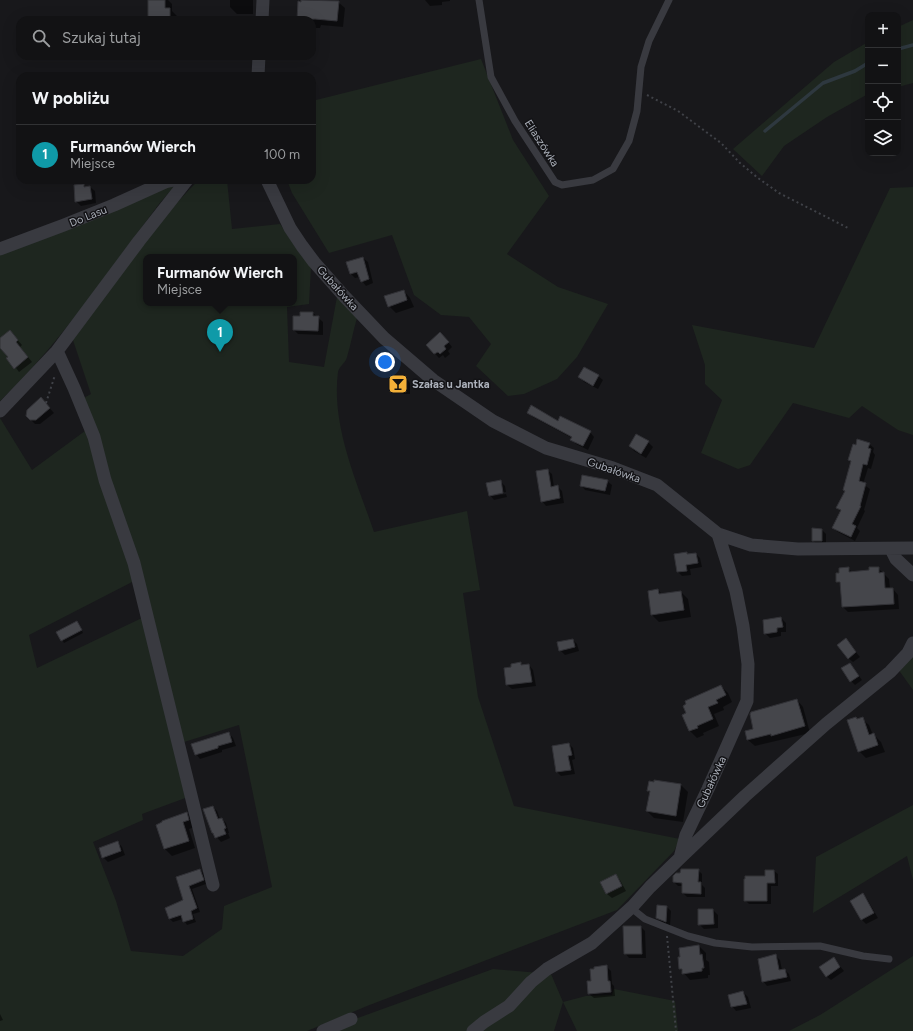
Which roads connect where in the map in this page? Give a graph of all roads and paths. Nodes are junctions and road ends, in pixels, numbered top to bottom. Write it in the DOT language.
graph roads {
  1 [pos="263,0"];
  2 [pos="479,0"];
  3 [pos="669,0"];
  4 [pos="262,16"];
  5 [pos="259,60"];
  6 [pos="258,72"];
  7 [pos="638,93"];
  8 [pos="160,184"];
  9 [pos="185,184"];
  10 [pos="269,184"];
  11 [pos="850,229"];
  12 [pos="0,249"];
  13 [pos="59,356"];
  14 [pos="46,402"];
  15 [pos="0,411"];
  16 [pos="718,534"];
  17 [pos="913,548"];
  18 [pos="891,549"];
  19 [pos="913,575"];
  20 [pos="913,643"];
  21 [pos="680,858"];
  22 [pos="213,884"];
  23 [pos="633,906"];
  24 [pos="666,927"];
  25 [pos="888,959"];
  26 [pos="351,1019"];
  27 [pos="323,1031"];
  28 [pos="473,1031"];
  29 [pos="676,1031"];
  1 -- 4 [label="street"];
  2 -- 7 [label="lane, Eliaszówka"];
  3 -- 7 [label="lane, Eliaszówka"];
  5 -- 6 [label="street"];
  7 -- 11 [label="path"];
  8 -- 12 [label="street, Do Lasu"];
  9 -- 13 [label="street"];
  10 -- 16 [label="street, Gubałówka"];
  13 -- 14 [label="path"];
  13 -- 15 [label="street"];
  13 -- 22 [label="street"];
  16 -- 18 [label="street"];
  16 -- 21 [label="street, Gubałówka"];
  17 -- 18 [label="street"];
  18 -- 19 [label="street"];
  20 -- 21 [label="street"];
  21 -- 23 [label="street"];
  23 -- 24 [label="lane"];
  23 -- 28 [label="street"];
  24 -- 25 [label="lane"];
  24 -- 29 [label="path"];
  26 -- 27 [label="street"];
}
